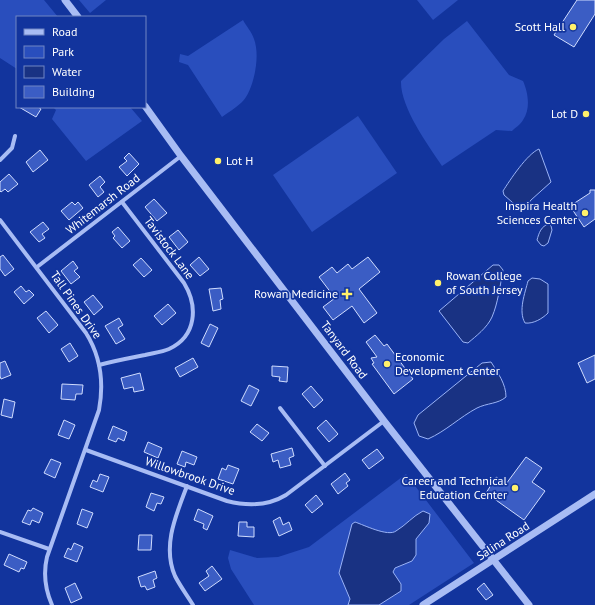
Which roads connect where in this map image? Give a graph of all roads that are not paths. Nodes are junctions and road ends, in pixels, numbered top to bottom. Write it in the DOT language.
graph roads {
  1 [pos="65,0"];
  2 [pos="77,16"];
  3 [pos="146,107"];
  4 [pos="15,136"];
  5 [pos="181,156"];
  6 [pos="0,160"];
  7 [pos="122,202"];
  8 [pos="0,220"];
  9 [pos="37,267"];
  10 [pos="99,365"];
  11 [pos="280,408"];
  12 [pos="384,421"];
  13 [pos="86,450"];
  14 [pos="325,466"];
  15 [pos="187,486"];
  16 [pos="595,494"];
  17 [pos="0,532"];
  18 [pos="49,550"];
  19 [pos="494,560"];
  20 [pos="52,605"];
  21 [pos="193,605"];
  22 [pos="423,605"];
  23 [pos="529,605"];
  1 -- 2 [label="street"];
  3 -- 5 [label="street, Tanyard Road"];
  4 -- 6 [label="street"];
  5 -- 7 [label="street, Whitemarsh Road"];
  5 -- 12 [label="street, Tanyard Road"];
  7 -- 9 [label="street, Whitemarsh Road"];
  7 -- 10 [label="street, Tavistock Lane"];
  8 -- 9 [label="street, Tall Pines Drive"];
  9 -- 10 [label="street, Tall Pines Drive"];
  10 -- 13 [label="street, Tall Pines Drive"];
  11 -- 14 [label="street"];
  12 -- 14 [label="street, Willowbrook Drive"];
  12 -- 19 [label="street, Tanyard Road"];
  13 -- 15 [label="street, Willowbrook Drive"];
  13 -- 18 [label="street, Tall Pines Drive"];
  14 -- 15 [label="street, Willowbrook Drive"];
  15 -- 21 [label="street"];
  16 -- 19 [label="street, Salina Road"];
  17 -- 18 [label="street"];
  18 -- 20 [label="street, Tall Pines Drive"];
  19 -- 22 [label="street, Salina Road"];
  19 -- 23 [label="street, Tanyard Road"];
}
